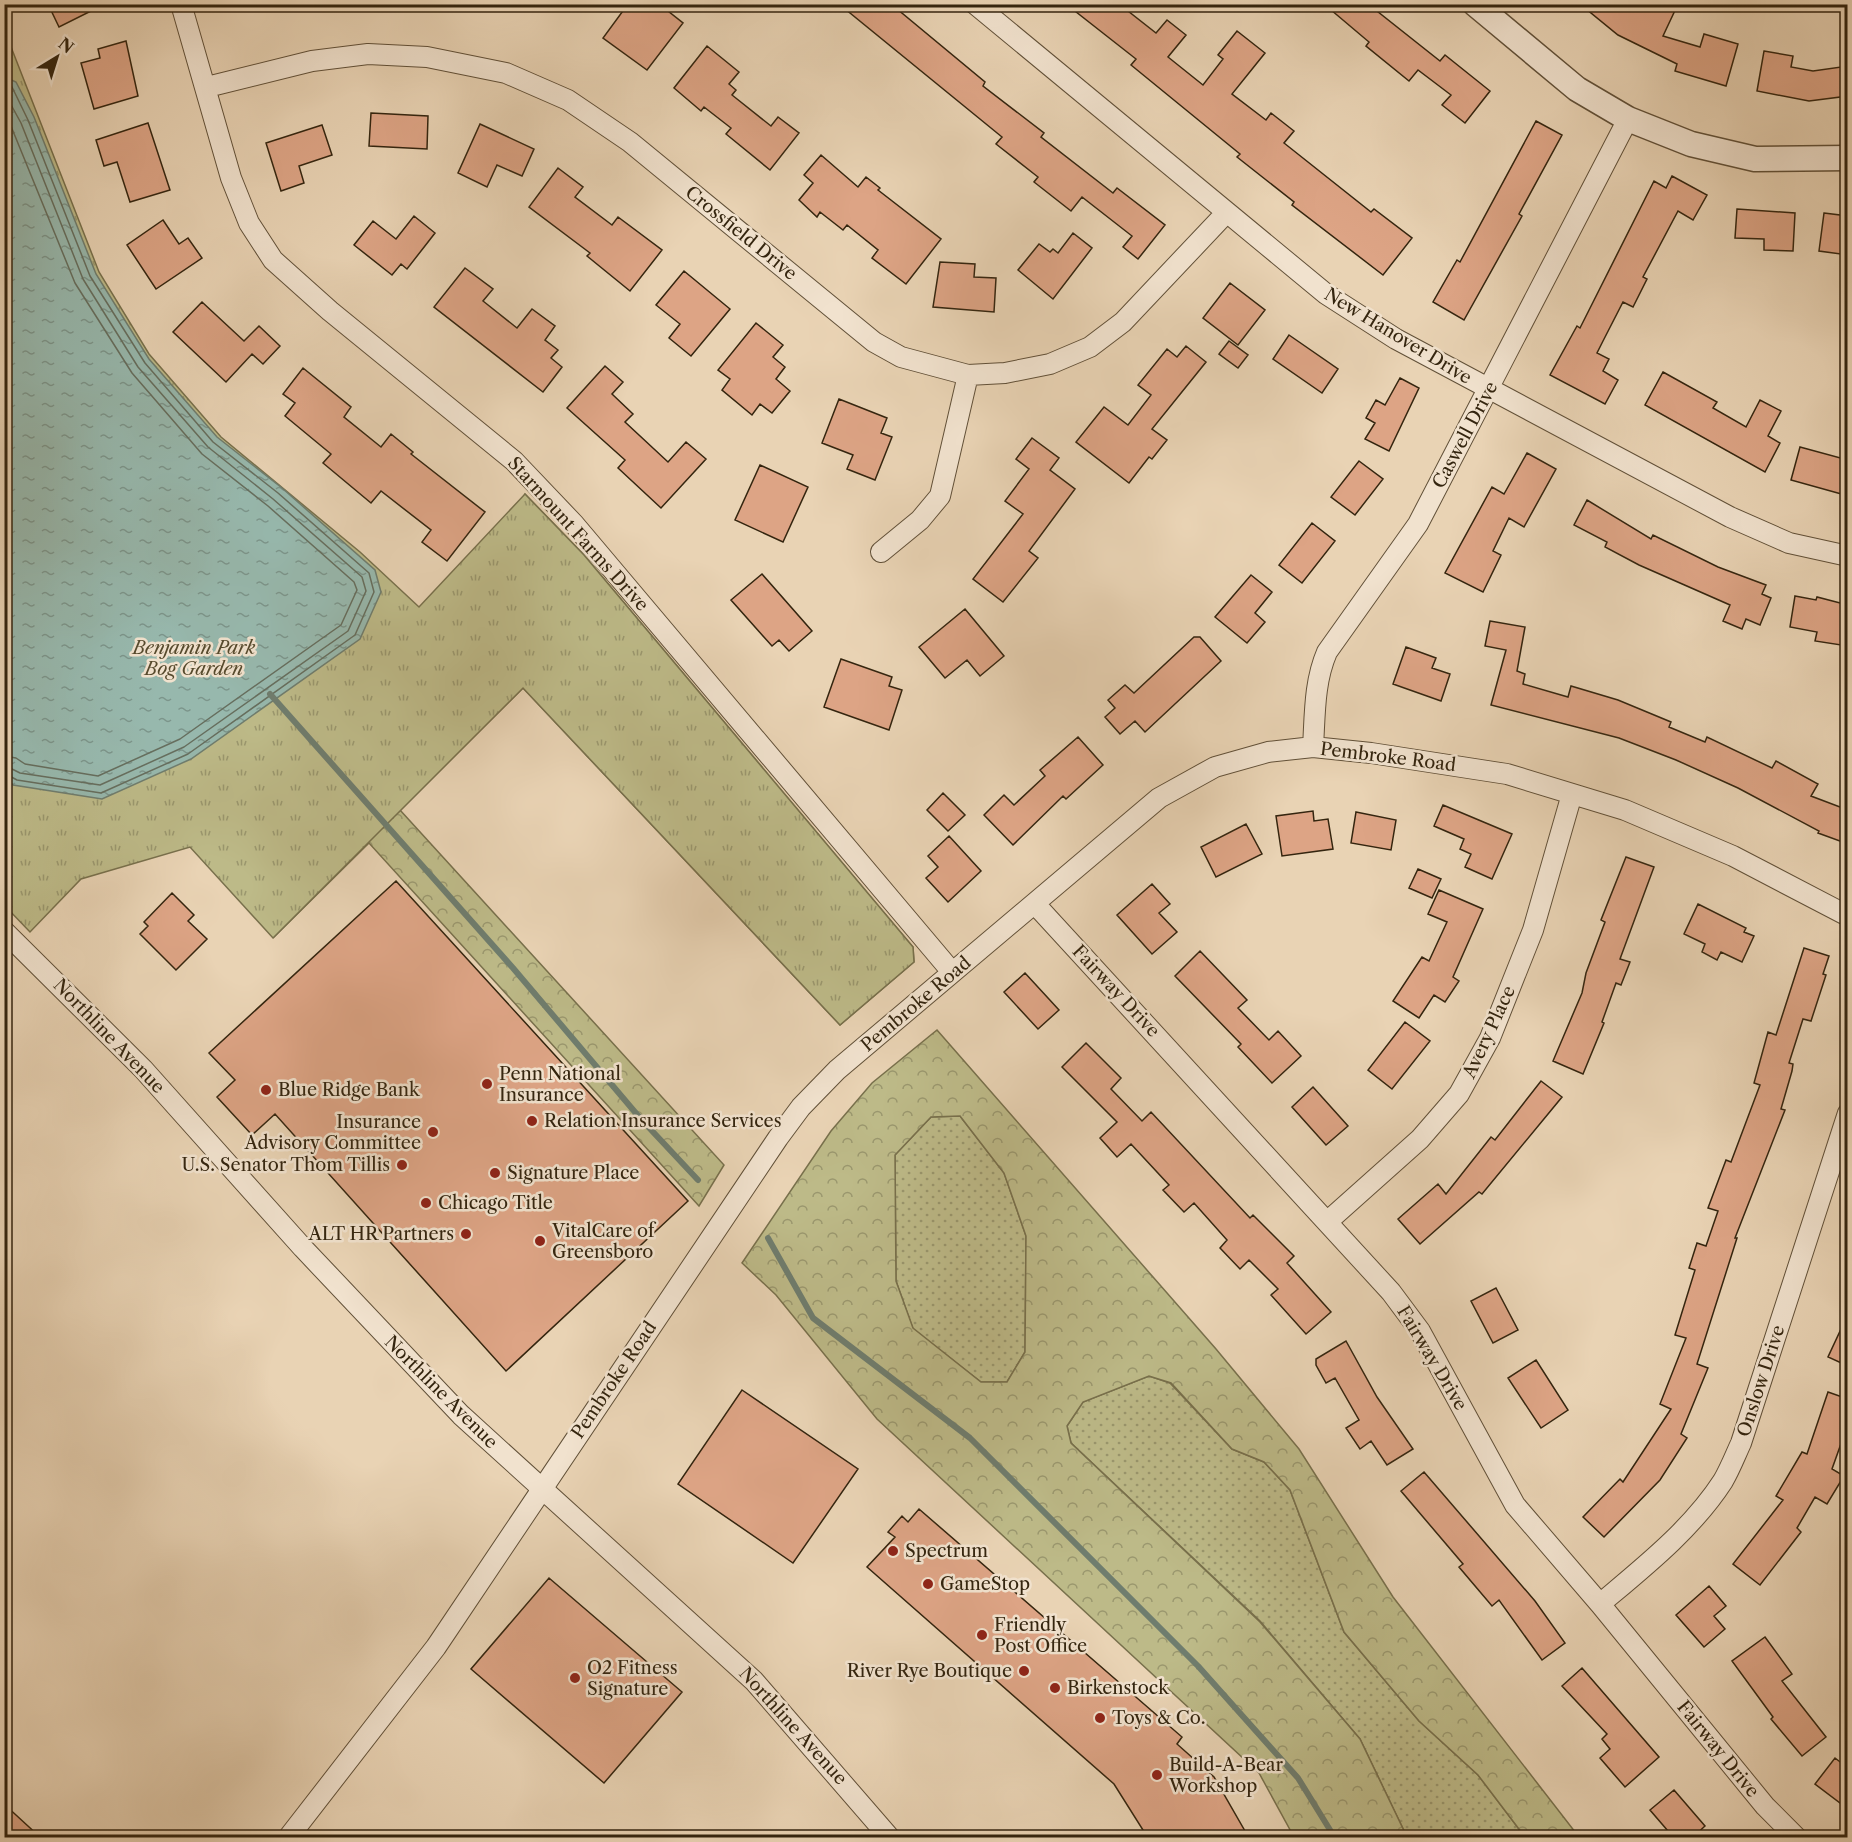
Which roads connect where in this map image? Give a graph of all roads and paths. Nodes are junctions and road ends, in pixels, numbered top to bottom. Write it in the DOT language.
graph roads {
  1 [pos="181,4"];
  2 [pos="975,4"];
  3 [pos="1475,4"];
  4 [pos="207,87"];
  5 [pos="1628,119"];
  6 [pos="1848,158"];
  7 [pos="1226,213"];
  8 [pos="968,375"];
  9 [pos="1489,390"];
  10 [pos="881,552"];
  11 [pos="1848,556"];
  12 [pos="1313,747"];
  13 [pos="1572,794"];
  14 [pos="1035,904"];
  15 [pos="1848,916"];
  16 [pos="4,931"];
  17 [pos="952,972"];
  18 [pos="1848,1113"];
  19 [pos="1327,1222"];
  20 [pos="542,1491"];
  21 [pos="1600,1604"];
  22 [pos="288,1838"];
  23 [pos="891,1838"];
  24 [pos="1797,1838"];
  1 -- 4 [label="street, Starmount Farms Drive"];
  2 -- 7 [label="street, New Hanover Drive"];
  3 -- 5 [label="street"];
  4 -- 8 [label="street, Crossfield Drive"];
  4 -- 17 [label="street, Starmount Farms Drive"];
  5 -- 6 [label="street"];
  5 -- 9 [label="street, Caswell Drive"];
  7 -- 8 [label="street, Crossfield Drive"];
  7 -- 9 [label="street, New Hanover Drive"];
  8 -- 10 [label="street"];
  9 -- 11 [label="street, New Hanover Drive"];
  9 -- 12 [label="street, Caswell Drive"];
  12 -- 13 [label="street, Pembroke Road"];
  12 -- 14 [label="street, Pembroke Road"];
  13 -- 15 [label="street, Pembroke Road"];
  13 -- 19 [label="street, Avery Place"];
  14 -- 17 [label="street, Pembroke Road"];
  14 -- 19 [label="street, Fairway Drive"];
  16 -- 20 [label="street, Northline Avenue"];
  17 -- 20 [label="street, Pembroke Road"];
  18 -- 21 [label="street, Onslow Drive"];
  19 -- 21 [label="street, Fairway Drive"];
  20 -- 22 [label="street, Pembroke Road"];
  20 -- 23 [label="street, Northline Avenue"];
  21 -- 24 [label="street, Fairway Drive"];
}
